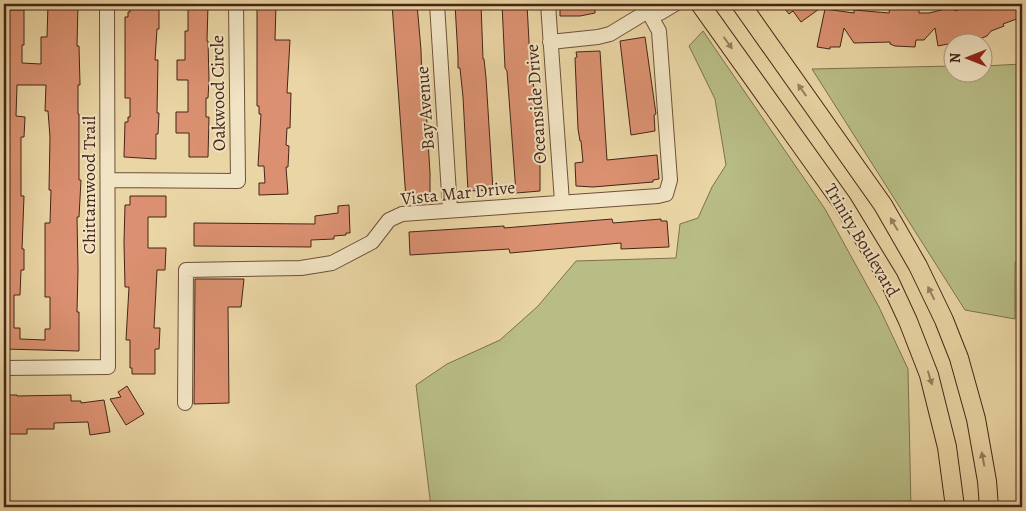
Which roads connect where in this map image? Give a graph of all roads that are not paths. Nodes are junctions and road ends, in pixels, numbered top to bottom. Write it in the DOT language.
graph roads {
  1 [pos="106,4"];
  2 [pos="236,4"];
  3 [pos="437,4"];
  4 [pos="548,4"];
  5 [pos="675,4"];
  6 [pos="700,4"];
  7 [pos="741,4"];
  8 [pos="649,8"];
  9 [pos="550,42"];
  10 [pos="108,180"];
  11 [pos="562,202"];
  12 [pos="450,210"];
  13 [pos="4,368"];
  14 [pos="186,403"];
  15 [pos="955,507"];
  16 [pos="989,507"];
  1 -- 10 [label="street, Chittamwood Trail"];
  2 -- 10 [label="street, Oakwood Circle"];
  3 -- 12 [label="street, Bay Avenue"];
  4 -- 9 [label="street, Oceanside Drive"];
  5 -- 8 [label="street"];
  6 -- 15 [label="main road, Trinity Boulevard, one-way"];
  16 -- 7 [label="main road, Trinity Boulevard, one-way"];
  8 -- 9 [label="street"];
  8 -- 11 [label="street, Vista Mar Drive"];
  9 -- 11 [label="street, Oceanside Drive"];
  10 -- 13 [label="street, Chittamwood Trail"];
  11 -- 12 [label="street, Vista Mar Drive"];
  12 -- 14 [label="street, Vista Mar Drive"];
}
